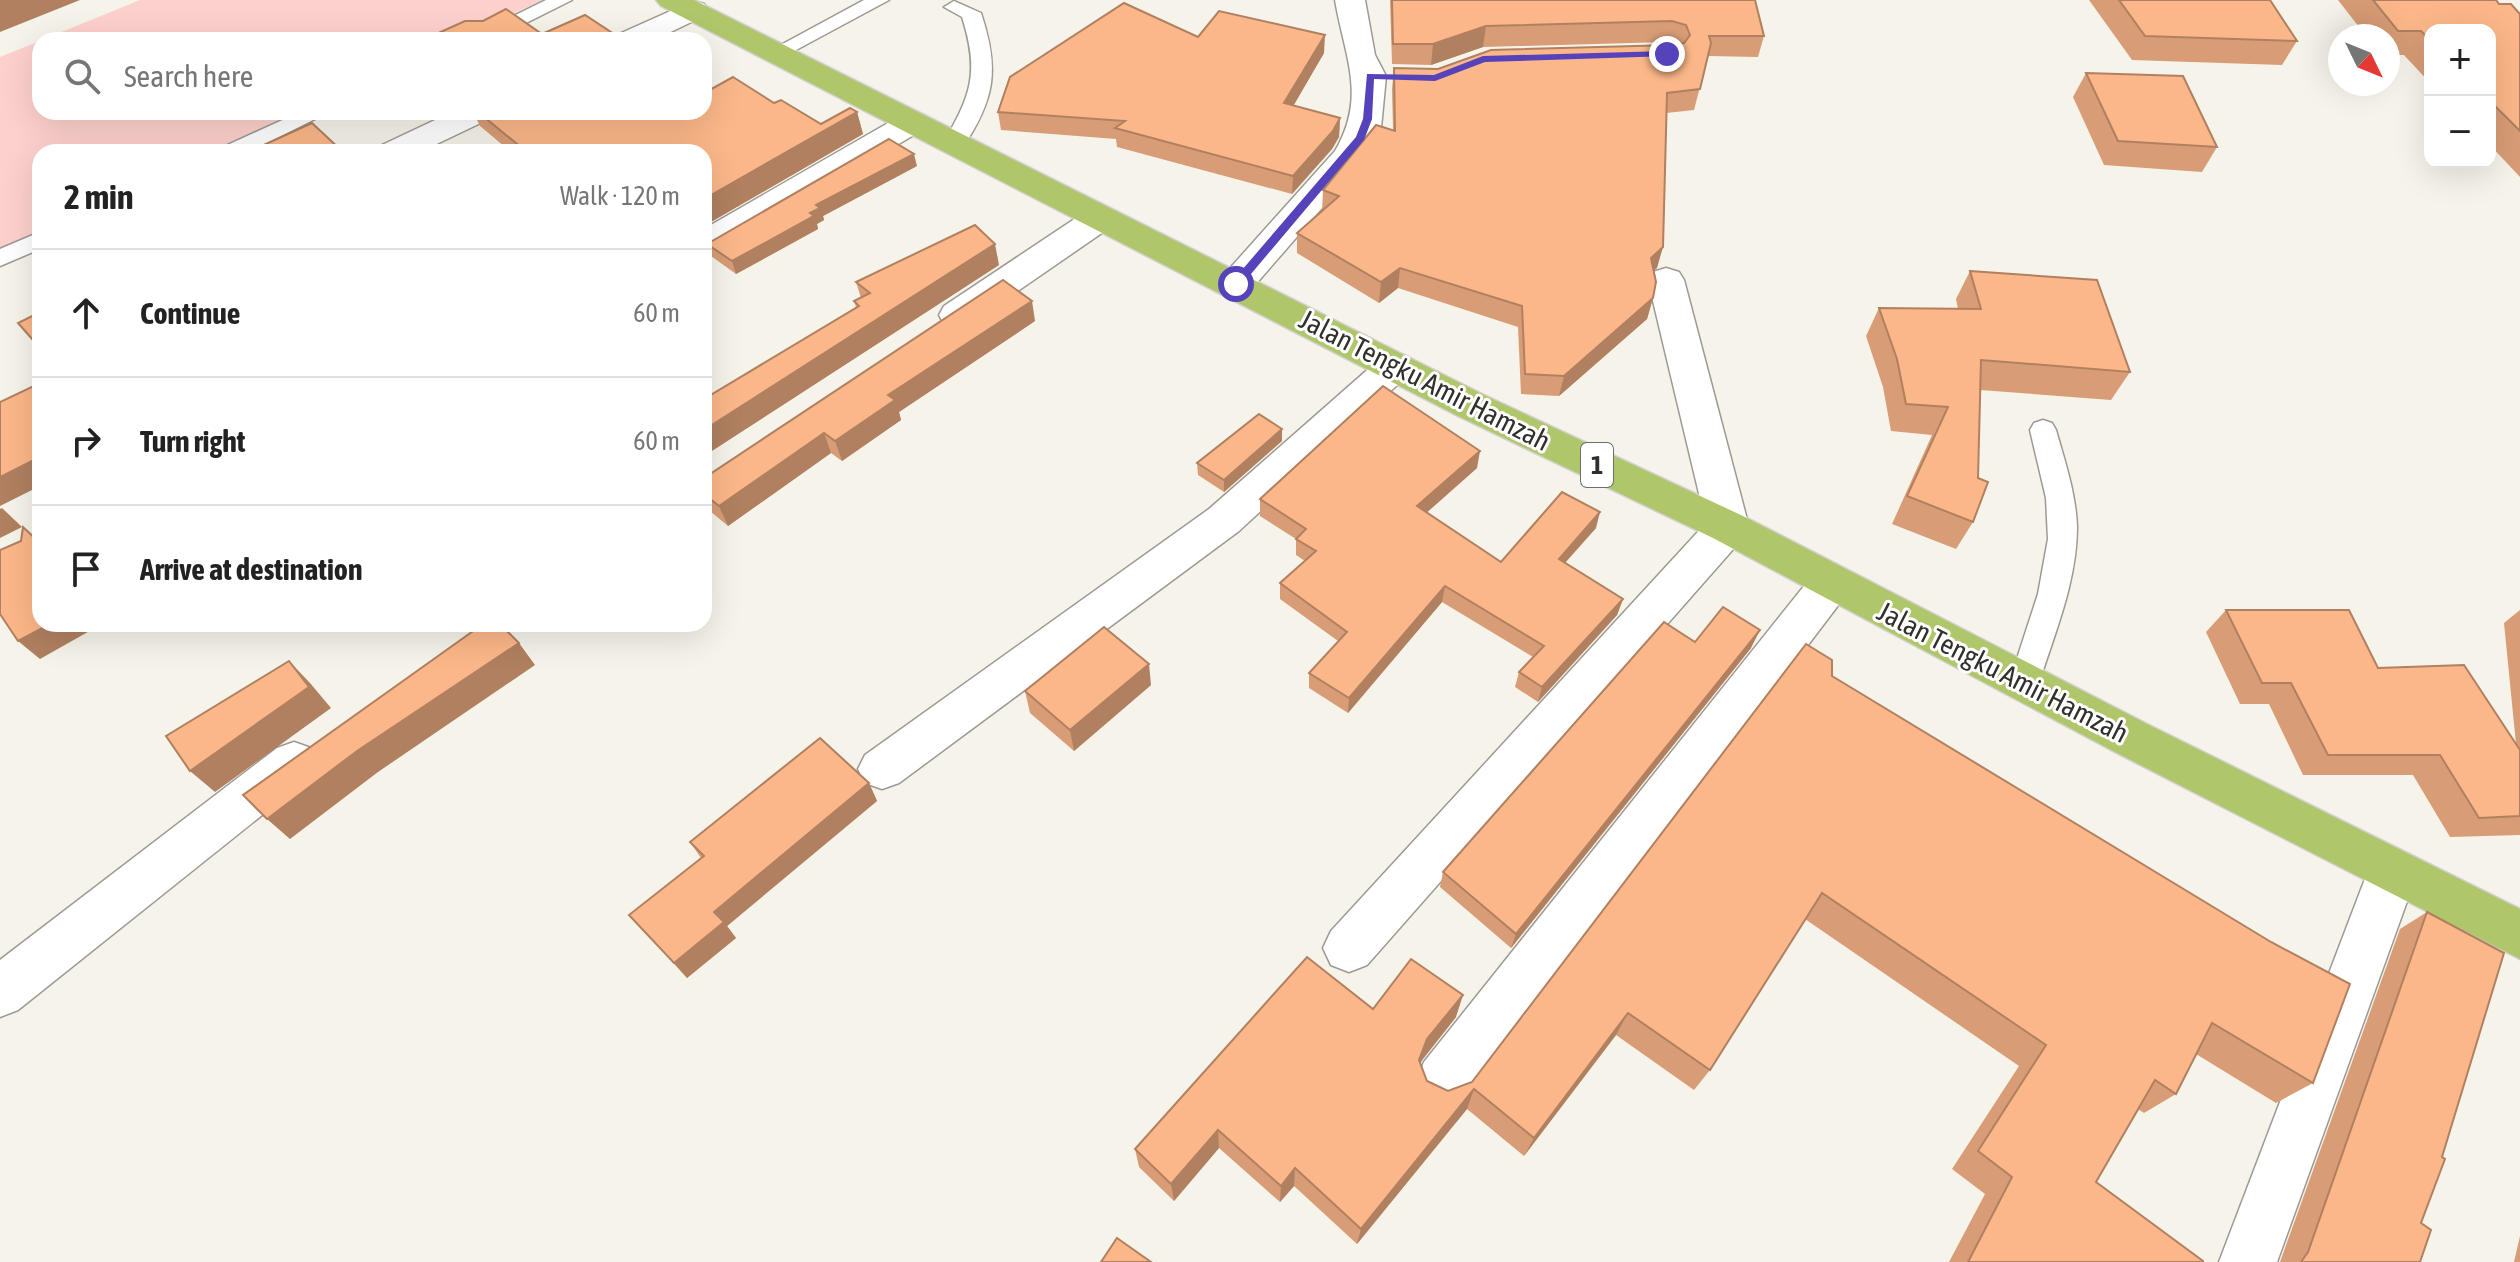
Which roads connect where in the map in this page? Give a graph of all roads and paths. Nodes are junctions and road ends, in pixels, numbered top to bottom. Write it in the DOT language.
graph roads {
  1 [pos="562,0"];
  2 [pos="879,0"];
  3 [pos="1350,0"];
  4 [pos="682,5"];
  5 [pos="954,7"];
  6 [pos="492,32"];
  7 [pos="642,32"];
  8 [pos="776,53"];
  9 [pos="301,120"];
  10 [pos="461,120"];
  11 [pos="913,122"];
  12 [pos="248,144"];
  13 [pos="411,144"];
  14 [pos="953,145"];
  15 [pos="1100,218"];
  16 [pos="712,239"];
  17 [pos="32,244"];
  18 [pos="0,258"];
  19 [pos="1666,280"];
  20 [pos="1236,284"];
  21 [pos="934,331"];
  22 [pos="1395,366"];
  23 [pos="2043,430"];
  24 [pos="1728,527"];
  25 [pos="1831,583"];
  26 [pos="2024,683"];
  27 [pos="326,740"];
  28 [pos="882,769"];
  29 [pos="2393,871"];
  30 [pos="2520,935"];
  31 [pos="1349,948"];
  32 [pos="0,992"];
  33 [pos="1443,1081"];
  34 [pos="2248,1262"];
  1 -- 6 [label="lane"];
  2 -- 8 [label="lane"];
  3 -- 20 [label="street"];
  4 -- 7 [label="street"];
  4 -- 8 [label="highway, Jalan Tengku Amir Hamzah / 1"];
  5 -- 14 [label="lane"];
  8 -- 11 [label="highway, Jalan Tengku Amir Hamzah / 1"];
  9 -- 12 [label="lane"];
  10 -- 13 [label="street"];
  11 -- 14 [label="highway, Jalan Tengku Amir Hamzah / 1"];
  11 -- 16 [label="street"];
  14 -- 15 [label="highway, Jalan Tengku Amir Hamzah / 1"];
  15 -- 20 [label="highway, Jalan Tengku Amir Hamzah / 1"];
  15 -- 21 [label="street"];
  17 -- 18 [label="lane"];
  19 -- 24 [label="street"];
  20 -- 22 [label="highway, Jalan Tengku Amir Hamzah / 1"];
  22 -- 24 [label="highway, Jalan Tengku Amir Hamzah / 1"];
  22 -- 28 [label="street"];
  23 -- 26 [label="lane"];
  24 -- 25 [label="highway, Jalan Tengku Amir Hamzah / 1"];
  24 -- 31 [label="street"];
  25 -- 26 [label="highway, Jalan Tengku Amir Hamzah / 1"];
  25 -- 33 [label="street"];
  26 -- 29 [label="highway, Jalan Tengku Amir Hamzah / 1"];
  27 -- 32 [label="street"];
  29 -- 30 [label="highway, Jalan Tengku Amir Hamzah / 1"];
  29 -- 34 [label="street"];
}
